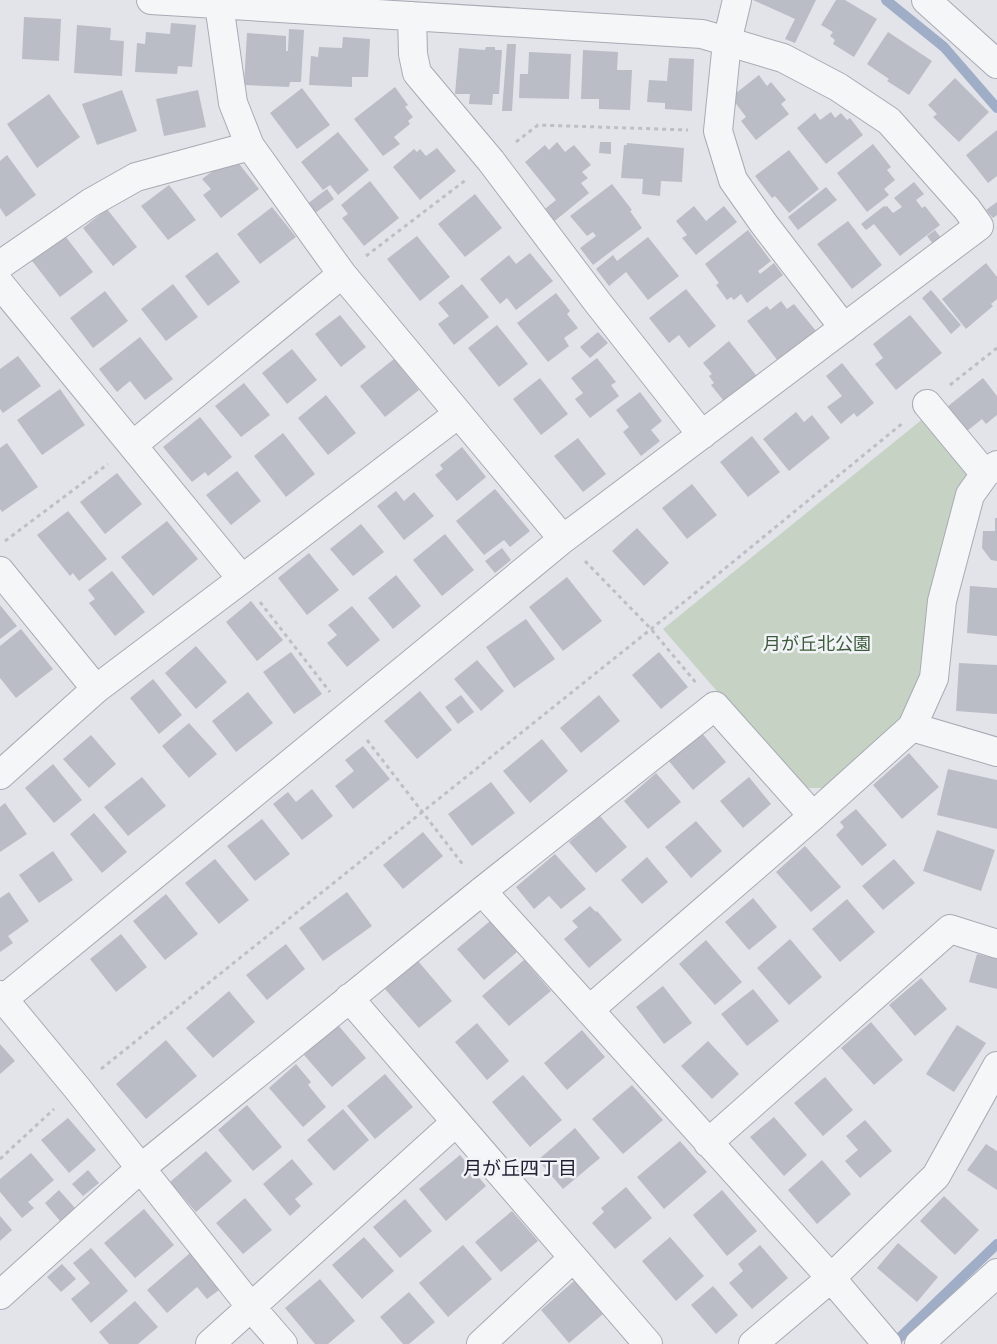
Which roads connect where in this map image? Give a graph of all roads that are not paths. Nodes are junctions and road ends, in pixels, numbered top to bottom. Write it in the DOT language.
graph roads {
  1 [pos="151,0"];
  2 [pos="737,0"];
  3 [pos="926,0"];
  4 [pos="219,2"];
  5 [pos="412,16"];
  6 [pos="728,42"];
  7 [pos="997,64"];
  8 [pos="250,146"];
  9 [pos="0,264"];
  10 [pos="342,274"];
  11 [pos="0,284"];
  12 [pos="844,328"];
  13 [pos="927,404"];
  14 [pos="458,414"];
  15 [pos="702,435"];
  16 [pos="133,445"];
  17 [pos="991,470"];
  18 [pos="564,539"];
  19 [pos="0,571"];
  20 [pos="242,579"];
  21 [pos="96,689"];
  22 [pos="912,727"];
  23 [pos="997,752"];
  24 [pos="0,775"];
  25 [pos="812,816"];
  26 [pos="482,891"];
  27 [pos="997,944"];
  28 [pos="1,998"];
  29 [pos="349,998"];
  30 [pos="589,1010"];
  31 [pos="997,1066"];
  32 [pos="456,1122"];
  33 [pos="708,1143"];
  34 [pos="141,1168"];
  35 [pos="573,1258"];
  36 [pos="997,1273"];
  37 [pos="831,1278"];
  38 [pos="0,1295"];
  39 [pos="251,1307"];
  40 [pos="210,1344"];
  41 [pos="283,1344"];
  42 [pos="481,1344"];
  43 [pos="648,1344"];
  44 [pos="753,1344"];
  45 [pos="887,1344"];
  46 [pos="919,1344"];
  1 -- 4 [label="street"];
  2 -- 6 [label="street"];
  3 -- 7 [label="street"];
  4 -- 5 [label="street"];
  4 -- 8 [label="street"];
  5 -- 6 [label="street"];
  5 -- 15 [label="street"];
  6 -- 12 [label="street"];
  6 -- 12 [label="street"];
  8 -- 9 [label="street"];
  8 -- 10 [label="street"];
  10 -- 14 [label="street"];
  10 -- 16 [label="street"];
  11 -- 16 [label="street"];
  12 -- 15 [label="street"];
  13 -- 17 [label="street"];
  14 -- 18 [label="street"];
  14 -- 20 [label="street"];
  15 -- 18 [label="street"];
  16 -- 20 [label="street"];
  17 -- 22 [label="street"];
  18 -- 28 [label="street"];
  19 -- 21 [label="street"];
  20 -- 21 [label="street"];
  21 -- 24 [label="street"];
  22 -- 23 [label="street"];
  22 -- 25 [label="street"];
  25 -- 26 [label="street"];
  25 -- 30 [label="street"];
  26 -- 29 [label="street"];
  26 -- 30 [label="street"];
  27 -- 33 [label="street"];
  28 -- 34 [label="street"];
  29 -- 32 [label="street"];
  29 -- 34 [label="street"];
  30 -- 33 [label="street"];
  31 -- 37 [label="street"];
  32 -- 35 [label="street"];
  32 -- 39 [label="street"];
  33 -- 37 [label="street"];
  34 -- 38 [label="street"];
  34 -- 39 [label="street"];
  35 -- 42 [label="street"];
  35 -- 43 [label="street"];
  36 -- 46 [label="street"];
  37 -- 44 [label="street"];
  37 -- 45 [label="street"];
  39 -- 40 [label="street"];
  39 -- 41 [label="street"];
}
